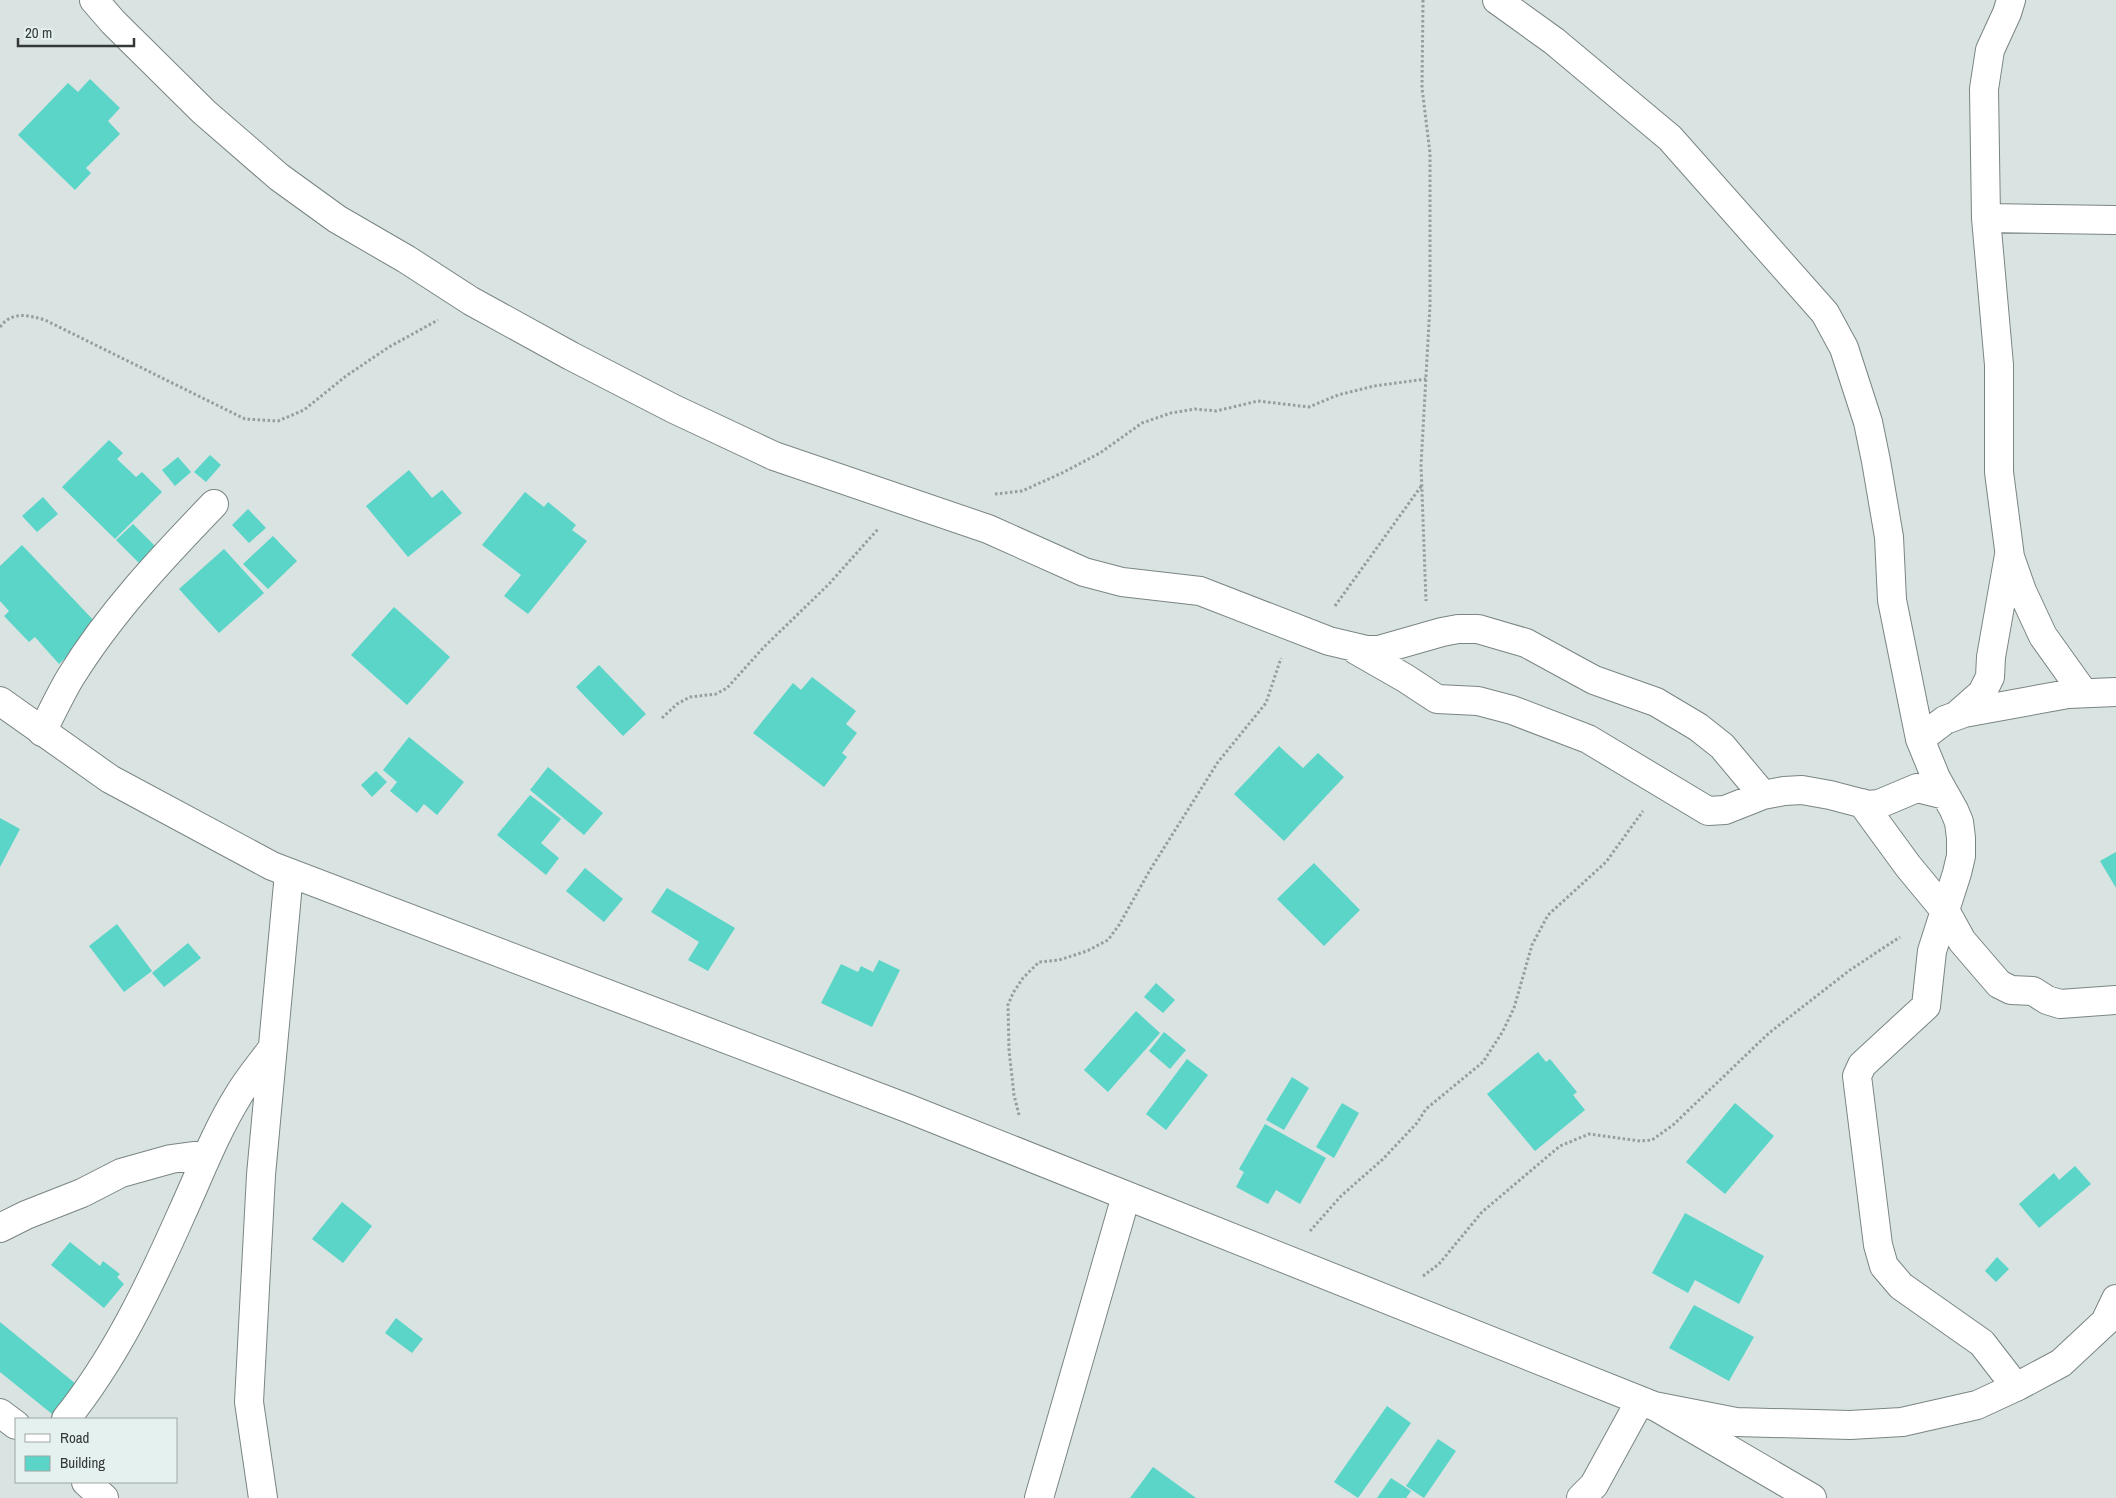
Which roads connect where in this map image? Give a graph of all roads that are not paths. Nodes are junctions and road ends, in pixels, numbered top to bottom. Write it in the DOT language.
graph roads {
  1 [pos="94,0"];
  2 [pos="1496,0"];
  3 [pos="2011,0"];
  4 [pos="1986,218"];
  5 [pos="2116,220"];
  6 [pos="214,504"];
  7 [pos="2009,551"];
  8 [pos="1348,646"];
  9 [pos="2083,692"];
  10 [pos="2116,692"];
  11 [pos="0,702"];
  12 [pos="1954,717"];
  13 [pos="42,732"];
  14 [pos="1920,739"];
  15 [pos="1763,795"];
  16 [pos="1945,795"];
  17 [pos="1862,803"];
  18 [pos="289,873"];
  19 [pos="1946,913"];
  20 [pos="2116,1000"];
  21 [pos="272,1048"];
  22 [pos="208,1154"];
  23 [pos="1126,1196"];
  24 [pos="0,1228"];
  25 [pos="2116,1299"];
  26 [pos="2016,1387"];
  27 [pos="1647,1404"];
  28 [pos="0,1413"];
  29 [pos="67,1418"];
  30 [pos="15,1425"];
  31 [pos="87,1483"];
  32 [pos="104,1498"];
  33 [pos="263,1498"];
  34 [pos="1039,1498"];
  35 [pos="1581,1498"];
  36 [pos="1812,1498"];
  1 -- 8 [label="street"];
  2 -- 14 [label="street"];
  3 -- 4 [label="street"];
  4 -- 5 [label="street"];
  4 -- 7 [label="street"];
  6 -- 13 [label="street"];
  7 -- 9 [label="street"];
  7 -- 12 [label="street"];
  8 -- 15 [label="street"];
  8 -- 15 [label="street"];
  9 -- 10 [label="street"];
  9 -- 12 [label="street"];
  11 -- 13 [label="street"];
  12 -- 14 [label="street"];
  13 -- 18 [label="street"];
  14 -- 16 [label="street"];
  15 -- 17 [label="street"];
  16 -- 17 [label="street"];
  16 -- 19 [label="street"];
  17 -- 19 [label="street"];
  18 -- 21 [label="street"];
  18 -- 23 [label="street"];
  19 -- 20 [label="street"];
  19 -- 26 [label="street"];
  21 -- 22 [label="street"];
  21 -- 33 [label="street"];
  22 -- 24 [label="street"];
  22 -- 29 [label="street"];
  23 -- 27 [label="street"];
  23 -- 34 [label="street"];
  25 -- 26 [label="street"];
  26 -- 27 [label="street"];
  27 -- 35 [label="street"];
  27 -- 36 [label="street"];
  28 -- 30 [label="street"];
  31 -- 32 [label="street"];
}
